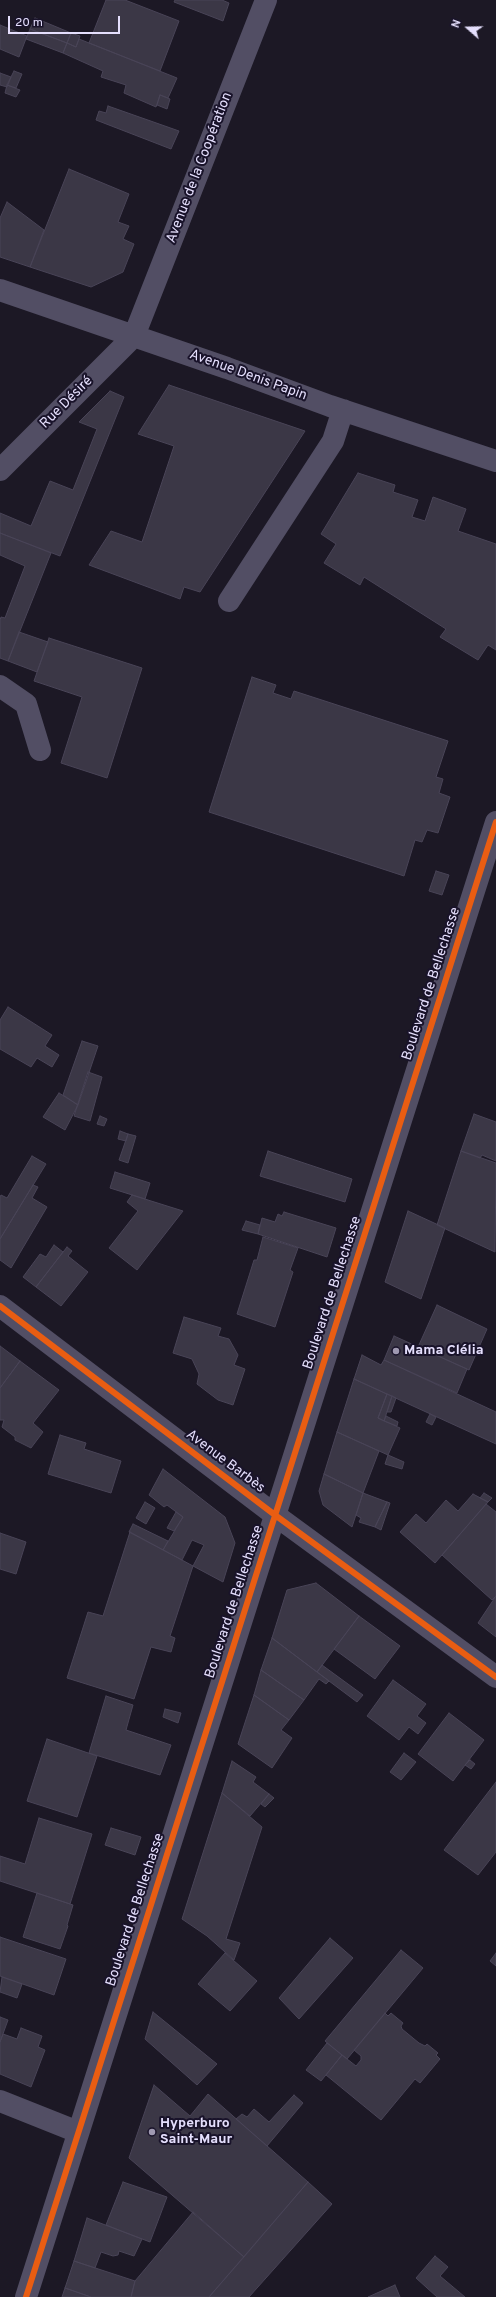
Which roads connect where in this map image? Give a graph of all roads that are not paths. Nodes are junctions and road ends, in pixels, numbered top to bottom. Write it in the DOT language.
graph roads {
  1 [pos="266,0"];
  2 [pos="0,290"];
  3 [pos="134,336"];
  4 [pos="343,410"];
  5 [pos="496,460"];
  6 [pos="0,470"];
  7 [pos="229,600"];
  8 [pos="0,686"];
  9 [pos="40,750"];
  10 [pos="496,822"];
  11 [pos="0,1306"];
  12 [pos="275,1515"];
  13 [pos="496,1677"];
  14 [pos="0,2101"];
  15 [pos="78,2132"];
  16 [pos="26,2297"];
  1 -- 3 [label="street, Avenue de la Coopération"];
  2 -- 3 [label="street, Avenue Denis Papin"];
  3 -- 4 [label="street, Avenue Denis Papin"];
  3 -- 6 [label="street, Rue Désiré"];
  4 -- 5 [label="street, Avenue Denis Papin"];
  4 -- 7 [label="street"];
  8 -- 9 [label="street"];
  10 -- 12 [label="street, Boulevard de Bellechasse"];
  11 -- 12 [label="street, Avenue Barbès"];
  12 -- 13 [label="street, Avenue Barbès"];
  12 -- 15 [label="street, Boulevard de Bellechasse"];
  14 -- 15 [label="street"];
  15 -- 16 [label="street, Boulevard de Bellechasse"];
}
